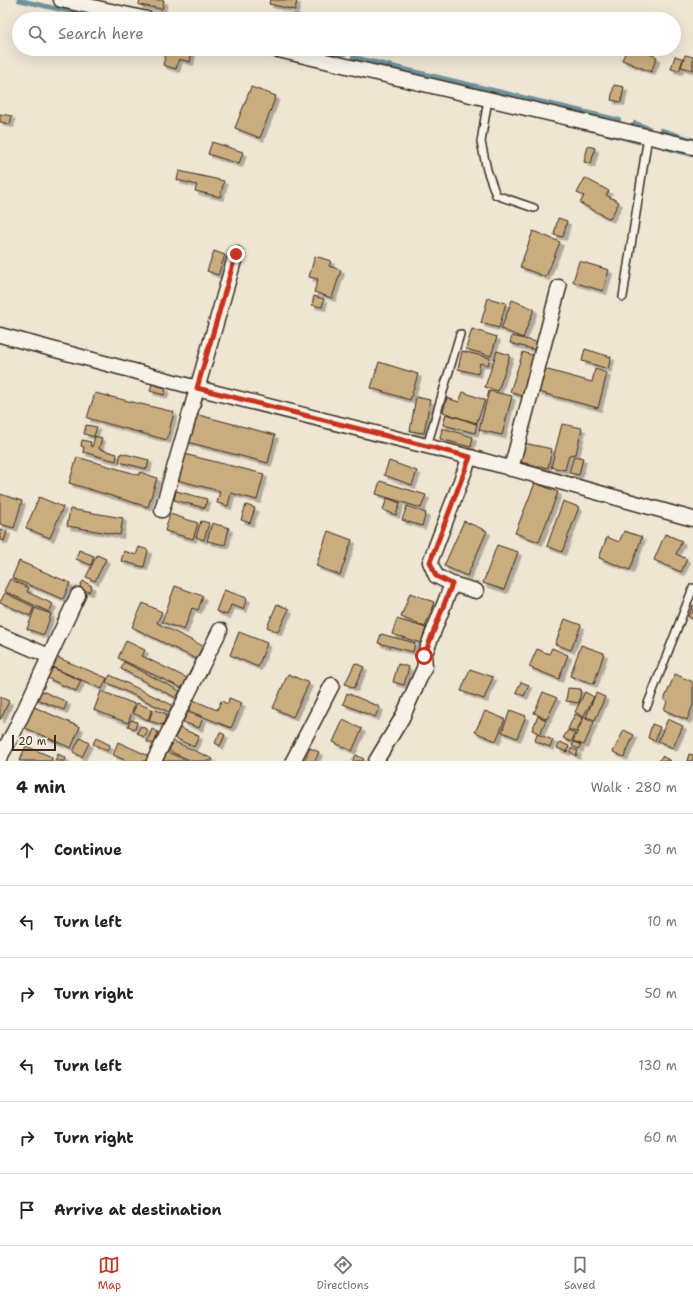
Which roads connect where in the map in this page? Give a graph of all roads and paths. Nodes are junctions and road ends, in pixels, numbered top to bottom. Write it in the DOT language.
graph roads {
  1 [pos="61,0"];
  2 [pos="115,12"];
  3 [pos="304,56"];
  4 [pos="488,99"];
  5 [pos="648,136"];
  6 [pos="693,147"];
  7 [pos="534,208"];
  8 [pos="236,254"];
  9 [pos="558,287"];
  10 [pos="622,297"];
  11 [pos="0,334"];
  12 [pos="460,334"];
  13 [pos="197,388"];
  14 [pos="427,446"];
  15 [pos="470,457"];
  16 [pos="511,469"];
  17 [pos="162,510"];
  18 [pos="693,519"];
  19 [pos="452,584"];
  20 [pos="693,588"];
  21 [pos="476,590"];
  22 [pos="78,595"];
  23 [pos="220,630"];
  24 [pos="0,634"];
  25 [pos="49,656"];
  26 [pos="332,685"];
  27 [pos="647,706"];
  28 [pos="0,757"];
  29 [pos="154,761"];
  30 [pos="293,761"];
  31 [pos="376,761"];
  1 -- 2 [label="street"];
  3 -- 4 [label="street"];
  4 -- 5 [label="street"];
  4 -- 7 [label="lane"];
  5 -- 6 [label="street"];
  5 -- 10 [label="lane"];
  8 -- 13 [label="street"];
  9 -- 16 [label="street"];
  11 -- 13 [label="street"];
  12 -- 14 [label="lane"];
  13 -- 14 [label="street"];
  13 -- 17 [label="street"];
  14 -- 15 [label="street"];
  15 -- 16 [label="street"];
  15 -- 19 [label="street"];
  16 -- 18 [label="street"];
  19 -- 21 [label="street"];
  19 -- 31 [label="street"];
  20 -- 27 [label="lane"];
  22 -- 25 [label="street"];
  23 -- 29 [label="street"];
  24 -- 25 [label="street"];
  25 -- 28 [label="street"];
  26 -- 30 [label="street"];
}
